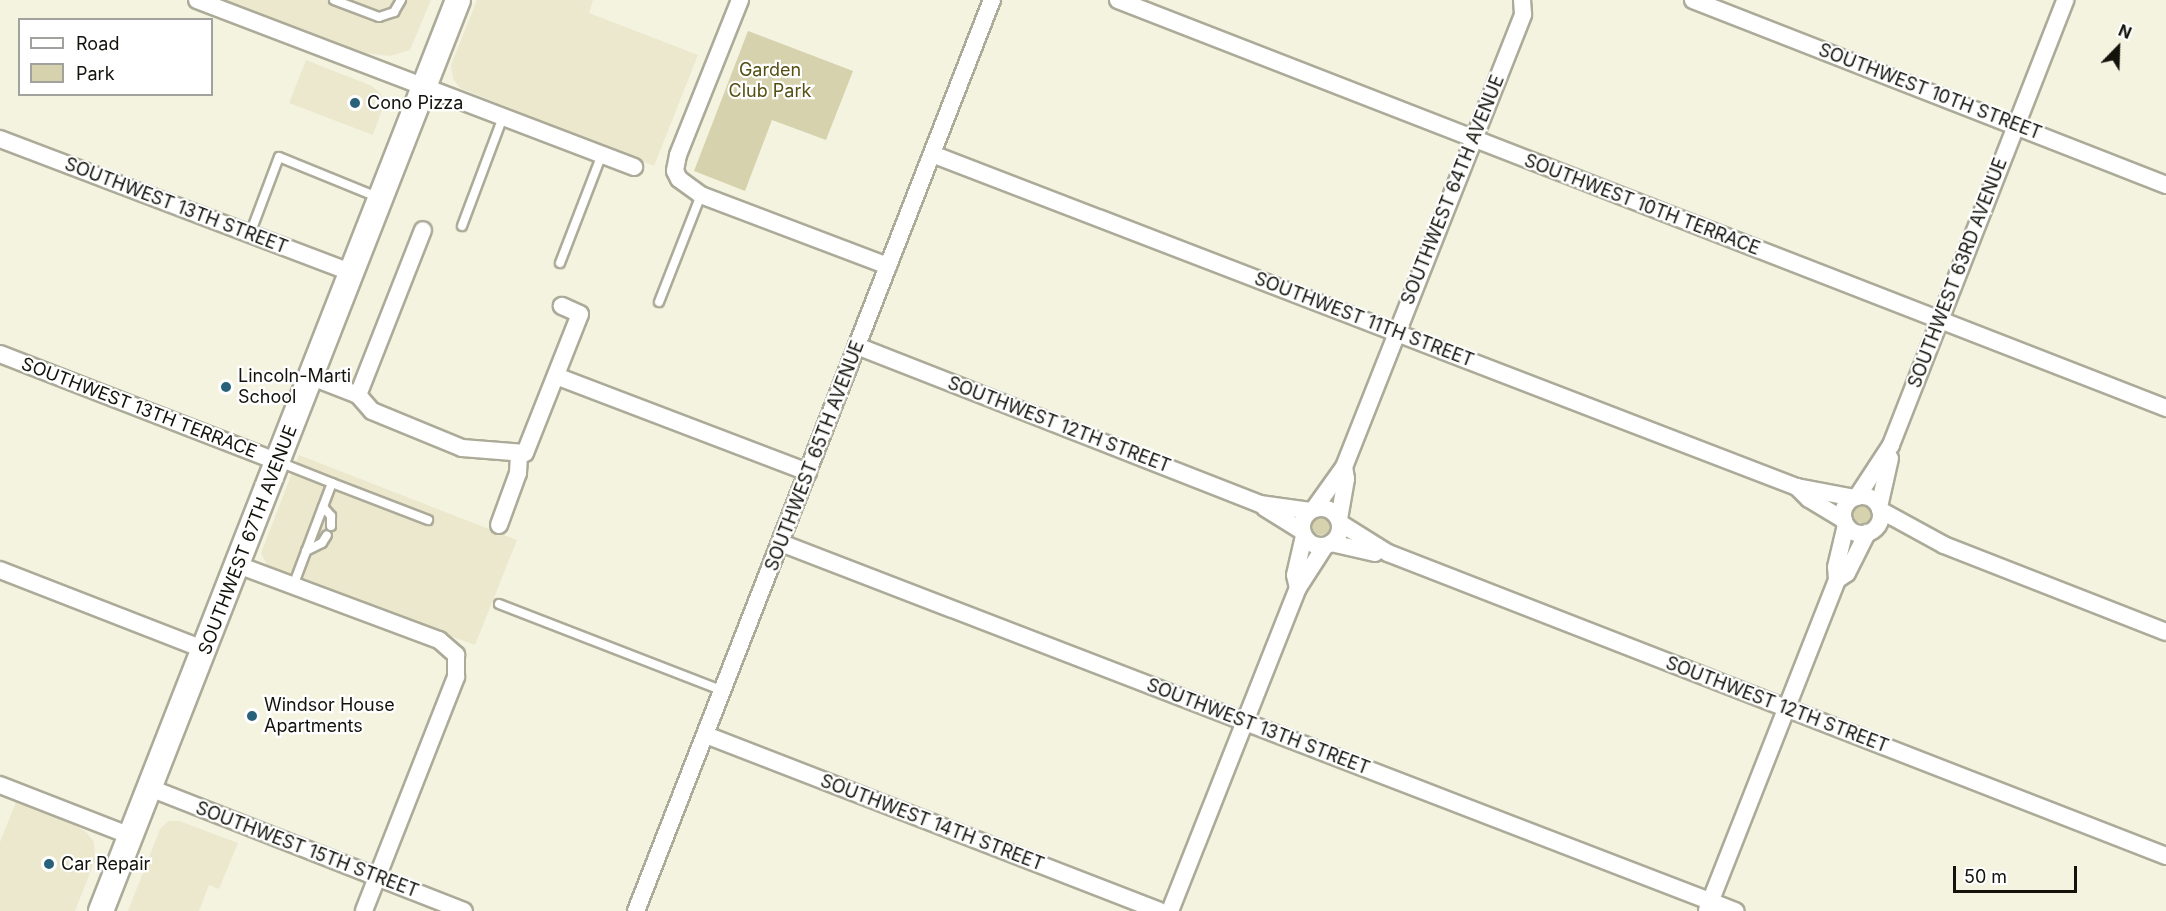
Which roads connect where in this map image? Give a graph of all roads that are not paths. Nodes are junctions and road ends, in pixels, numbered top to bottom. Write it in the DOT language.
graph roads {
  1 [pos="197,0"];
  2 [pos="334,0"];
  3 [pos="401,0"];
  4 [pos="458,0"];
  5 [pos="740,0"];
  6 [pos="992,0"];
  7 [pos="1118,0"];
  8 [pos="1535,0"];
  9 [pos="1694,0"];
  10 [pos="2066,0"];
  11 [pos="1523,7"];
  12 [pos="424,87"];
  13 [pos="503,117"];
  14 [pos="2016,126"];
  15 [pos="0,139"];
  16 [pos="1473,139"];
  17 [pos="602,154"];
  18 [pos="932,154"];
  19 [pos="634,167"];
  20 [pos="2166,185"];
  21 [pos="701,195"];
  22 [pos="381,199"];
  23 [pos="462,226"];
  24 [pos="423,230"];
  25 [pos="250,235"];
  26 [pos="560,263"];
  27 [pos="888,266"];
  28 [pos="352,273"];
  29 [pos="659,302"];
  30 [pos="562,306"];
  31 [pos="1940,320"];
  32 [pos="1396,333"];
  33 [pos="857,346"];
  34 [pos="0,354"];
  35 [pos="556,376"];
  36 [pos="312,377"];
  37 [pos="358,395"];
  38 [pos="2166,408"];
  39 [pos="1891,445"];
  40 [pos="519,453"];
  41 [pos="279,462"];
  42 [pos="1344,467"];
  43 [pos="808,472"];
  44 [pos="332,483"];
  45 [pos="1797,487"];
  46 [pos="1856,497"];
  47 [pos="1260,504"];
  48 [pos="322,507"];
  49 [pos="1880,508"];
  50 [pos="1312,510"];
  51 [pos="428,520"];
  52 [pos="1339,521"];
  53 [pos="1845,522"];
  54 [pos="498,525"];
  55 [pos="1870,531"];
  56 [pos="1303,534"];
  57 [pos="782,543"];
  58 [pos="1328,545"];
  59 [pos="1944,545"];
  60 [pos="306,551"];
  61 [pos="1388,553"];
  62 [pos="238,565"];
  63 [pos="0,570"];
  64 [pos="1837,580"];
  65 [pos="293,586"];
  66 [pos="1298,588"];
  67 [pos="499,604"];
  68 [pos="2166,632"];
  69 [pos="205,650"];
  70 [pos="723,691"];
  71 [pos="1786,708"];
  72 [pos="1245,721"];
  73 [pos="706,735"];
  74 [pos="0,785"];
  75 [pos="150,788"];
  76 [pos="131,836"];
  77 [pos="2166,856"];
  78 [pos="378,878"];
  79 [pos="1708,906"];
  80 [pos="101,911"];
  81 [pos="364,911"];
  82 [pos="464,911"];
  83 [pos="636,911"];
  84 [pos="1159,911"];
  85 [pos="1170,911"];
  86 [pos="1735,911"];
  1 -- 12 [label="street"];
  2 -- 3 [label="lane"];
  4 -- 12 [label="main road, SOUTHWEST 67TH AVENUE"];
  5 -- 21 [label="street"];
  6 -- 18 [label="street, SOUTHWEST 65TH AVENUE"];
  7 -- 16 [label="street, SOUTHWEST 10TH TERRACE"];
  8 -- 11 [label="street, SOUTHWEST 64TH AVENUE"];
  9 -- 14 [label="street, SOUTHWEST 10TH STREET"];
  10 -- 14 [label="street, SOUTHWEST 63RD AVENUE"];
  11 -- 16 [label="street, SOUTHWEST 64TH AVENUE"];
  12 -- 13 [label="street"];
  12 -- 22 [label="main road, SOUTHWEST 67TH AVENUE"];
  13 -- 17 [label="street"];
  13 -- 23 [label="lane"];
  14 -- 20 [label="street, SOUTHWEST 10TH STREET"];
  14 -- 31 [label="street, SOUTHWEST 63RD AVENUE"];
  15 -- 25 [label="street, SOUTHWEST 13TH STREET"];
  16 -- 31 [label="street, SOUTHWEST 10TH TERRACE"];
  16 -- 32 [label="street, SOUTHWEST 64TH AVENUE"];
  17 -- 19 [label="street"];
  17 -- 26 [label="lane"];
  18 -- 27 [label="street, SOUTHWEST 65TH AVENUE"];
  18 -- 32 [label="street, SOUTHWEST 11TH STREET"];
  21 -- 27 [label="street"];
  21 -- 29 [label="lane"];
  22 -- 25 [label="lane"];
  22 -- 28 [label="main road, SOUTHWEST 67TH AVENUE"];
  24 -- 37 [label="street"];
  25 -- 28 [label="street, SOUTHWEST 13TH STREET"];
  27 -- 33 [label="street, SOUTHWEST 65TH AVENUE"];
  28 -- 36 [label="main road, SOUTHWEST 67TH AVENUE"];
  30 -- 35 [label="street"];
  31 -- 38 [label="street, SOUTHWEST 10TH TERRACE"];
  31 -- 39 [label="street, SOUTHWEST 63RD AVENUE"];
  32 -- 42 [label="street, SOUTHWEST 64TH AVENUE"];
  32 -- 45 [label="street, SOUTHWEST 11TH STREET"];
  33 -- 43 [label="street, SOUTHWEST 65TH AVENUE"];
  33 -- 47 [label="street, SOUTHWEST 12TH STREET"];
  34 -- 41 [label="street, SOUTHWEST 13TH TERRACE"];
  35 -- 40 [label="street"];
  35 -- 43 [label="street"];
  36 -- 37 [label="street"];
  36 -- 41 [label="main road, SOUTHWEST 67TH AVENUE"];
  37 -- 40 [label="street"];
  39 -- 46 [label="street, SOUTHWEST 63RD AVENUE"];
  39 -- 49 [label="street, SOUTHWEST 63RD AVENUE"];
  40 -- 54 [label="street"];
  41 -- 44 [label="lane"];
  41 -- 62 [label="main road, SOUTHWEST 67TH AVENUE"];
  42 -- 50 [label="street, SOUTHWEST 64TH AVENUE"];
  42 -- 52 [label="street, SOUTHWEST 64TH AVENUE"];
  43 -- 57 [label="street, SOUTHWEST 65TH AVENUE"];
  44 -- 48 [label="lane"];
  44 -- 51 [label="lane"];
  45 -- 46 [label="street, SOUTHWEST 11TH STREET"];
  45 -- 53 [label="street, SOUTHWEST 11TH STREET"];
  46 -- 49 [label="street"];
  46 -- 53 [label="street"];
  47 -- 50 [label="street, SOUTHWEST 12TH STREET"];
  47 -- 56 [label="street, SOUTHWEST 12TH STREET"];
  48 -- 60 [label="lane"];
  48 -- 60 [label="lane"];
  49 -- 55 [label="street"];
  49 -- 59 [label="street"];
  50 -- 52 [label="street"];
  50 -- 56 [label="street"];
  52 -- 58 [label="street"];
  52 -- 61 [label="street, SOUTHWEST 12TH STREET"];
  53 -- 55 [label="street"];
  53 -- 64 [label="street"];
  55 -- 59 [label="street"];
  55 -- 64 [label="street"];
  56 -- 58 [label="street"];
  56 -- 66 [label="street"];
  57 -- 70 [label="street, SOUTHWEST 65TH AVENUE"];
  57 -- 72 [label="street, SOUTHWEST 13TH STREET"];
  58 -- 61 [label="street, SOUTHWEST 12TH STREET"];
  58 -- 66 [label="street"];
  59 -- 68 [label="street"];
  60 -- 65 [label="lane"];
  61 -- 71 [label="street, SOUTHWEST 12TH STREET"];
  62 -- 65 [label="street"];
  62 -- 69 [label="main road, SOUTHWEST 67TH AVENUE"];
  63 -- 69 [label="street"];
  64 -- 71 [label="street"];
  65 -- 78 [label="street"];
  66 -- 72 [label="street"];
  67 -- 70 [label="lane"];
  69 -- 75 [label="main road, SOUTHWEST 67TH AVENUE"];
  70 -- 73 [label="street, SOUTHWEST 65TH AVENUE"];
  71 -- 77 [label="street, SOUTHWEST 12TH STREET"];
  71 -- 79 [label="street"];
  72 -- 79 [label="street, SOUTHWEST 13TH STREET"];
  72 -- 85 [label="street"];
  73 -- 83 [label="street, SOUTHWEST 65TH AVENUE"];
  73 -- 84 [label="street, SOUTHWEST 14TH STREET"];
  74 -- 76 [label="street"];
  75 -- 76 [label="main road, SOUTHWEST 67TH AVENUE"];
  75 -- 78 [label="street, SOUTHWEST 15TH STREET"];
  76 -- 80 [label="main road, SOUTHWEST 67TH AVENUE"];
  78 -- 81 [label="street"];
  78 -- 82 [label="street, SOUTHWEST 15TH STREET"];
  79 -- 86 [label="street, SOUTHWEST 13TH STREET"];
}
